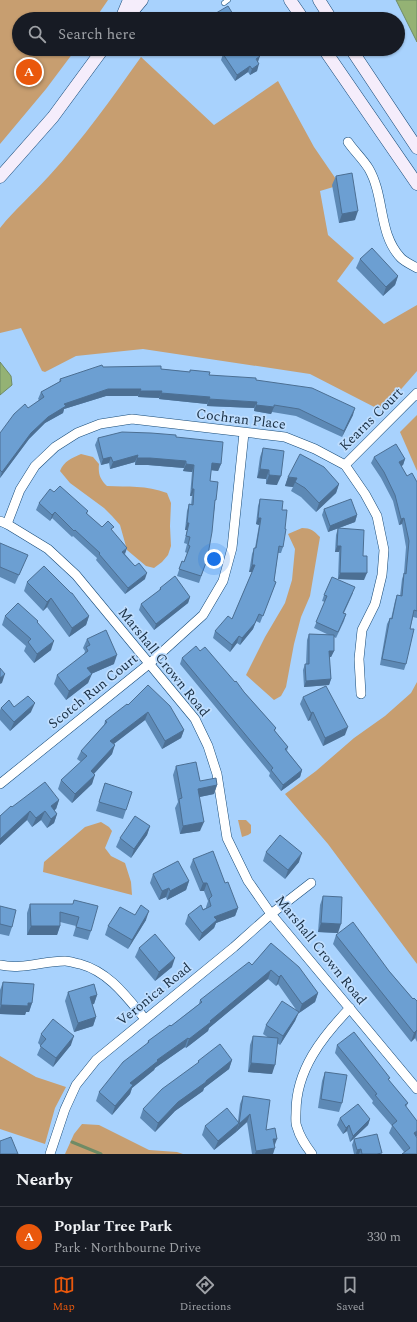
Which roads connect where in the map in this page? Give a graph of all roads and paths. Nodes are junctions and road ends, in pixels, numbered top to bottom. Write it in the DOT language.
graph roads {
  1 [pos="129,0"];
  2 [pos="142,0"];
  3 [pos="290,0"];
  4 [pos="319,0"];
  5 [pos="124,12"];
  6 [pos="132,12"];
  7 [pos="298,12"];
  8 [pos="327,12"];
  9 [pos="98,56"];
  10 [pos="329,56"];
  11 [pos="356,56"];
  12 [pos="348,142"];
  13 [pos="417,148"];
  14 [pos="0,177"];
  15 [pos="417,184"];
  16 [pos="417,268"];
  17 [pos="417,393"];
  18 [pos="244,433"];
  19 [pos="345,465"];
  20 [pos="4,522"];
  21 [pos="150,663"];
  22 [pos="361,694"];
  23 [pos="0,784"];
  24 [pos="311,883"];
  25 [pos="271,914"];
  26 [pos="0,965"];
  27 [pos="350,1008"];
  28 [pos="145,1018"];
  29 [pos="417,1089"];
  30 [pos="50,1154"];
  31 [pos="312,1154"];
  1 -- 5 [label="main road"];
  2 -- 6 [label="main road"];
  3 -- 7 [label="main road"];
  4 -- 8 [label="main road"];
  9 -- 14 [label="main road"];
  10 -- 15 [label="main road"];
  11 -- 13 [label="main road"];
  12 -- 16 [label="street"];
  17 -- 19 [label="street, Kearns Court"];
  18 -- 19 [label="street, Cochran Place"];
  18 -- 20 [label="street, Cochran Place"];
  18 -- 21 [label="street, Scotch Run Court"];
  19 -- 22 [label="street, Cochran Place"];
  20 -- 21 [label="street, Marshall Crown Road"];
  21 -- 23 [label="street, Scotch Run Court"];
  21 -- 25 [label="street, Marshall Crown Road"];
  24 -- 25 [label="street, Veronica Road"];
  25 -- 27 [label="street, Marshall Crown Road"];
  25 -- 28 [label="street, Veronica Road"];
  26 -- 28 [label="street"];
  27 -- 29 [label="street, Marshall Crown Road"];
  27 -- 31 [label="street"];
  28 -- 30 [label="street, Veronica Road"];
}
